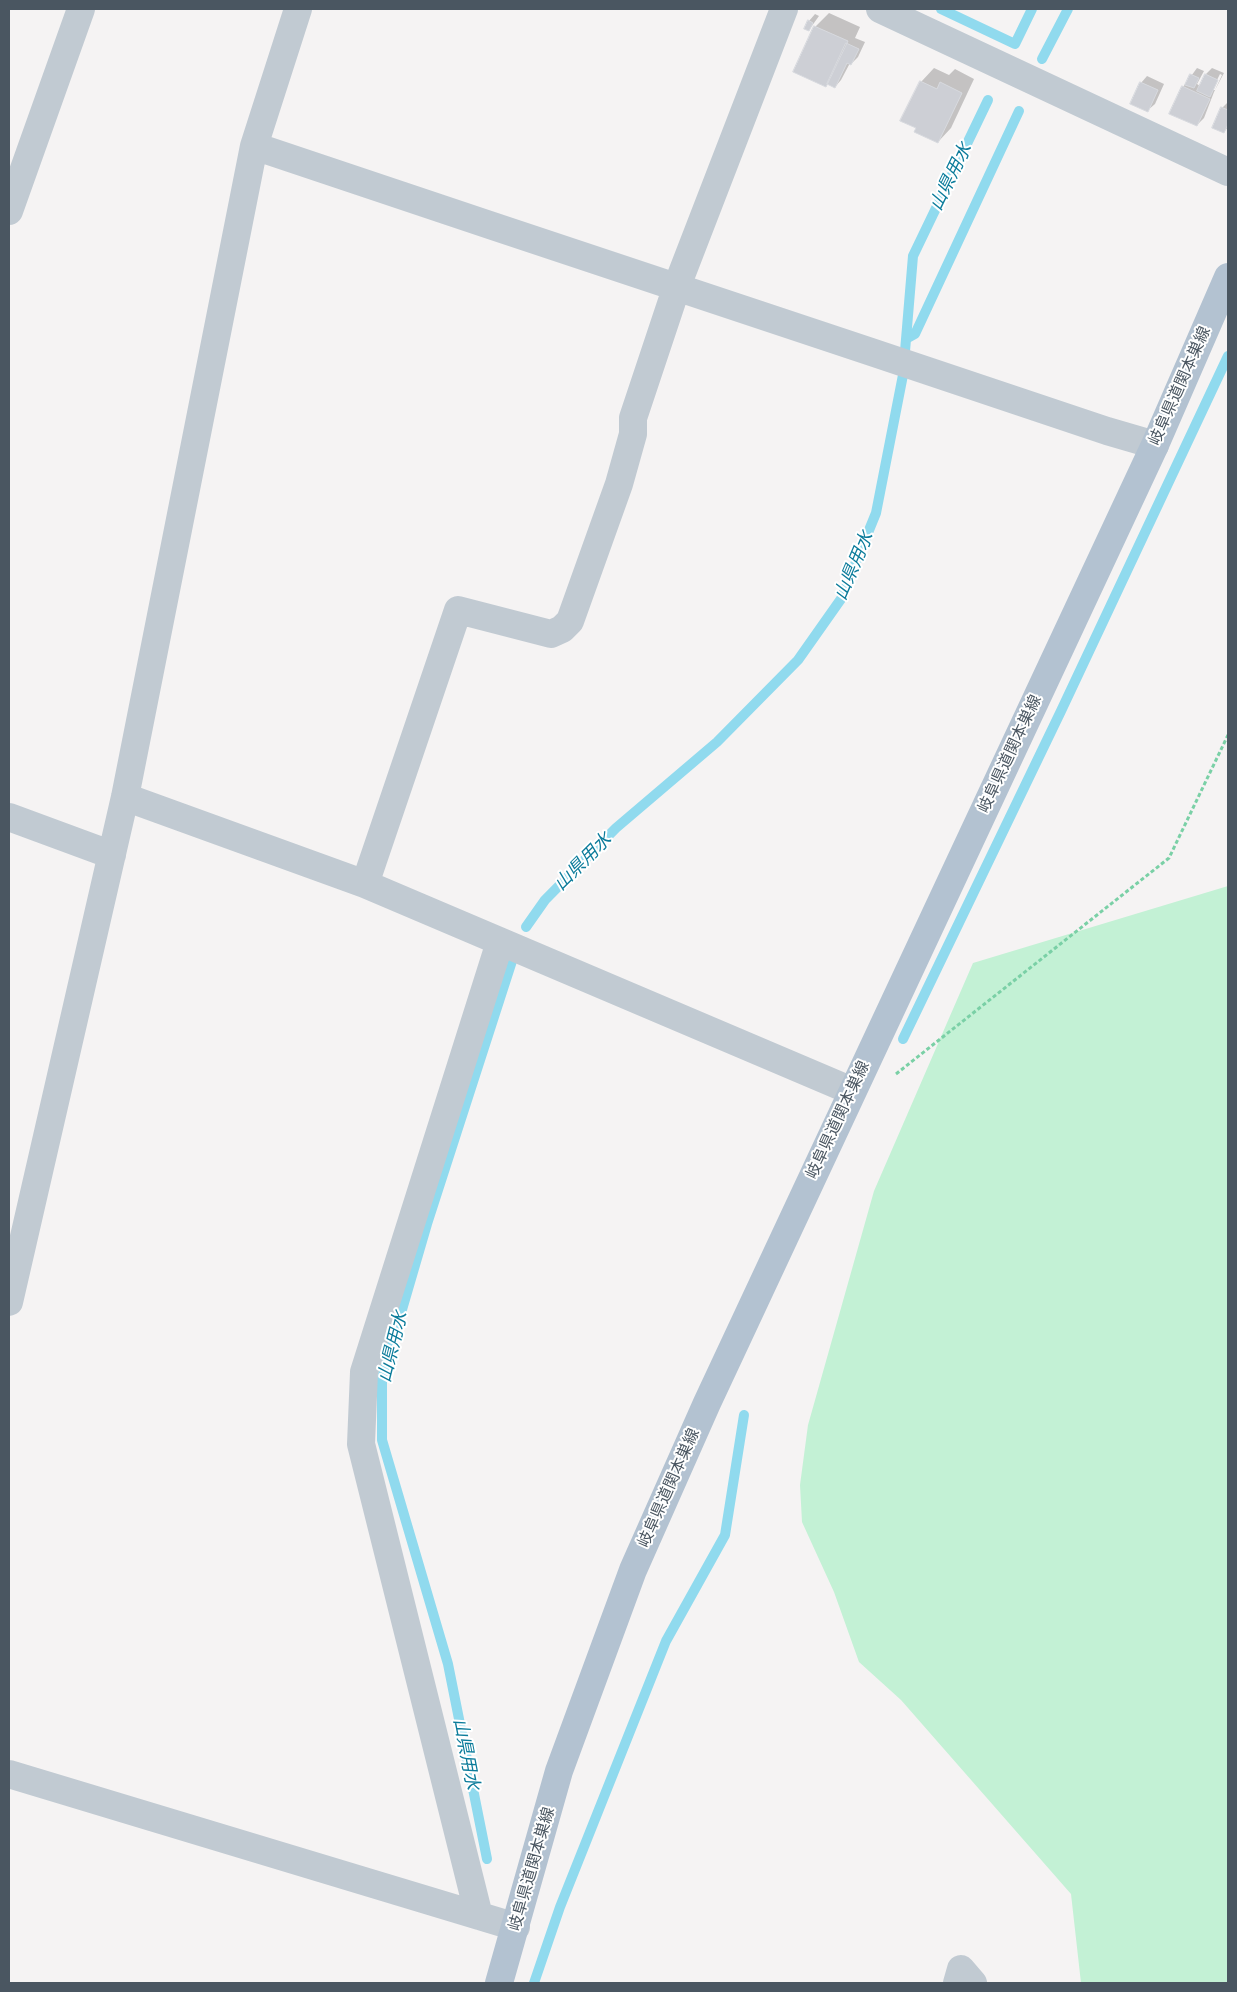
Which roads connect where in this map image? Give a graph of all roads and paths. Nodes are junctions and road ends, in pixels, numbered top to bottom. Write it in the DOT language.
graph roads {
  1 [pos="81,9"];
  2 [pos="298,9"];
  3 [pos="784,9"];
  4 [pos="880,9"];
  5 [pos="254,146"];
  6 [pos="1228,172"];
  7 [pos="9,212"];
  8 [pos="1228,277"];
  9 [pos="677,286"];
  10 [pos="1154,445"];
  11 [pos="1228,736"];
  12 [pos="125,797"];
  13 [pos="9,817"];
  14 [pos="112,855"];
  15 [pos="365,884"];
  16 [pos="500,942"];
  17 [pos="852,1091"];
  18 [pos="9,1302"];
  19 [pos="9,1774"];
  20 [pos="479,1916"];
  21 [pos="516,1928"];
  22 [pos="499,1983"];
  23 [pos="957,1983"];
  24 [pos="973,1983"];
  1 -- 7 [label="street"];
  2 -- 5 [label="street"];
  3 -- 9 [label="street"];
  4 -- 6 [label="street"];
  5 -- 9 [label="street"];
  5 -- 12 [label="street"];
  8 -- 10 [label="main road, 岐阜県道関本巣線"];
  9 -- 10 [label="street"];
  9 -- 15 [label="street"];
  10 -- 17 [label="main road, 岐阜県道関本巣線"];
  11 -- 17 [label="path"];
  12 -- 14 [label="street"];
  12 -- 15 [label="street"];
  13 -- 14 [label="street"];
  14 -- 18 [label="street"];
  15 -- 16 [label="street"];
  16 -- 17 [label="street"];
  16 -- 20 [label="street"];
  17 -- 21 [label="main road, 岐阜県道関本巣線"];
  19 -- 20 [label="street"];
  20 -- 21 [label="street"];
  21 -- 22 [label="main road, 岐阜県道関本巣線"];
  23 -- 24 [label="street"];
}
